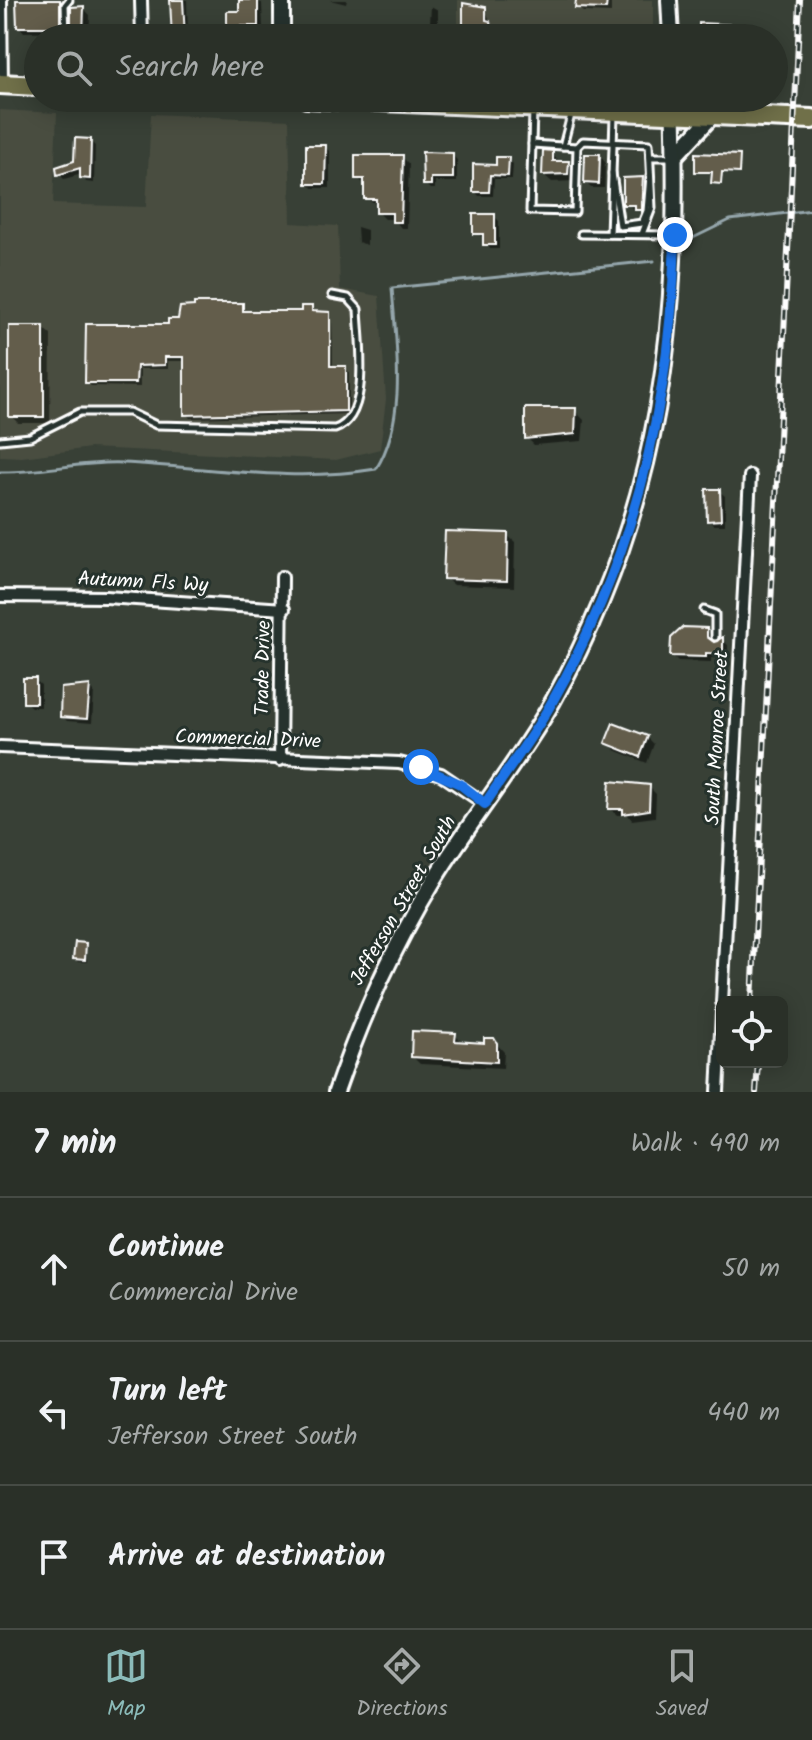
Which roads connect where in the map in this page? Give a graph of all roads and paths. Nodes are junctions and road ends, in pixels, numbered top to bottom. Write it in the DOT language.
graph roads {
  1 [pos="1,0"];
  2 [pos="69,0"];
  3 [pos="141,0"];
  4 [pos="282,0"];
  5 [pos="669,0"];
  6 [pos="66,24"];
  7 [pos="142,24"];
  8 [pos="282,24"];
  9 [pos="670,24"];
  10 [pos="1,84"];
  11 [pos="24,85"];
  12 [pos="533,112"];
  13 [pos="570,112"];
  14 [pos="614,112"];
  15 [pos="673,112"];
  16 [pos="705,112"];
  17 [pos="714,114"];
  18 [pos="805,119"];
  19 [pos="613,142"];
  20 [pos="532,144"];
  21 [pos="563,146"];
  22 [pos="577,147"];
  23 [pos="650,157"];
  24 [pos="674,157"];
  25 [pos="612,173"];
  26 [pos="651,176"];
  27 [pos="581,234"];
  28 [pos="610,234"];
  29 [pos="642,234"];
  30 [pos="675,235"];
  31 [pos="332,295"];
  32 [pos="0,440"];
  33 [pos="750,476"];
  34 [pos="282,577"];
  35 [pos="0,596"];
  36 [pos="284,609"];
  37 [pos="704,610"];
  38 [pos="715,637"];
  39 [pos="0,747"];
  40 [pos="280,760"];
  41 [pos="485,804"];
  42 [pos="722,996"];
  43 [pos="719,1068"];
  44 [pos="336,1092"];
  45 [pos="718,1092"];
  1 -- 10 [label="street"];
  2 -- 6 [label="lane"];
  3 -- 7 [label="street"];
  4 -- 8 [label="street"];
  5 -- 9 [label="street"];
  10 -- 11 [label="highway"];
  12 -- 20 [label="lane"];
  13 -- 21 [label="lane"];
  14 -- 19 [label="lane"];
  15 -- 24 [label="street, Jefferson Street South"];
  16 -- 17 [label="highway"];
  17 -- 18 [label="highway"];
  17 -- 24 [label="street"];
  19 -- 22 [label="lane"];
  19 -- 23 [label="lane"];
  19 -- 25 [label="lane"];
  20 -- 21 [label="lane"];
  20 -- 22 [label="lane"];
  21 -- 22 [label="lane"];
  23 -- 24 [label="lane"];
  23 -- 26 [label="lane"];
  24 -- 30 [label="street, Jefferson Street South"];
  25 -- 26 [label="lane"];
  25 -- 28 [label="lane"];
  26 -- 29 [label="lane"];
  27 -- 28 [label="lane"];
  28 -- 29 [label="lane"];
  29 -- 30 [label="lane"];
  30 -- 41 [label="street, Jefferson Street South"];
  31 -- 32 [label="lane"];
  33 -- 42 [label="street, South Monroe Street"];
  34 -- 36 [label="street, Trade Drive"];
  35 -- 36 [label="street, Autumn Fls Wy"];
  36 -- 40 [label="street, Trade Drive"];
  37 -- 38 [label="lane"];
  39 -- 40 [label="street, Commercial Drive"];
  40 -- 41 [label="street, Commercial Drive"];
  41 -- 44 [label="street, Jefferson Street South"];
  43 -- 45 [label="street"];
}
